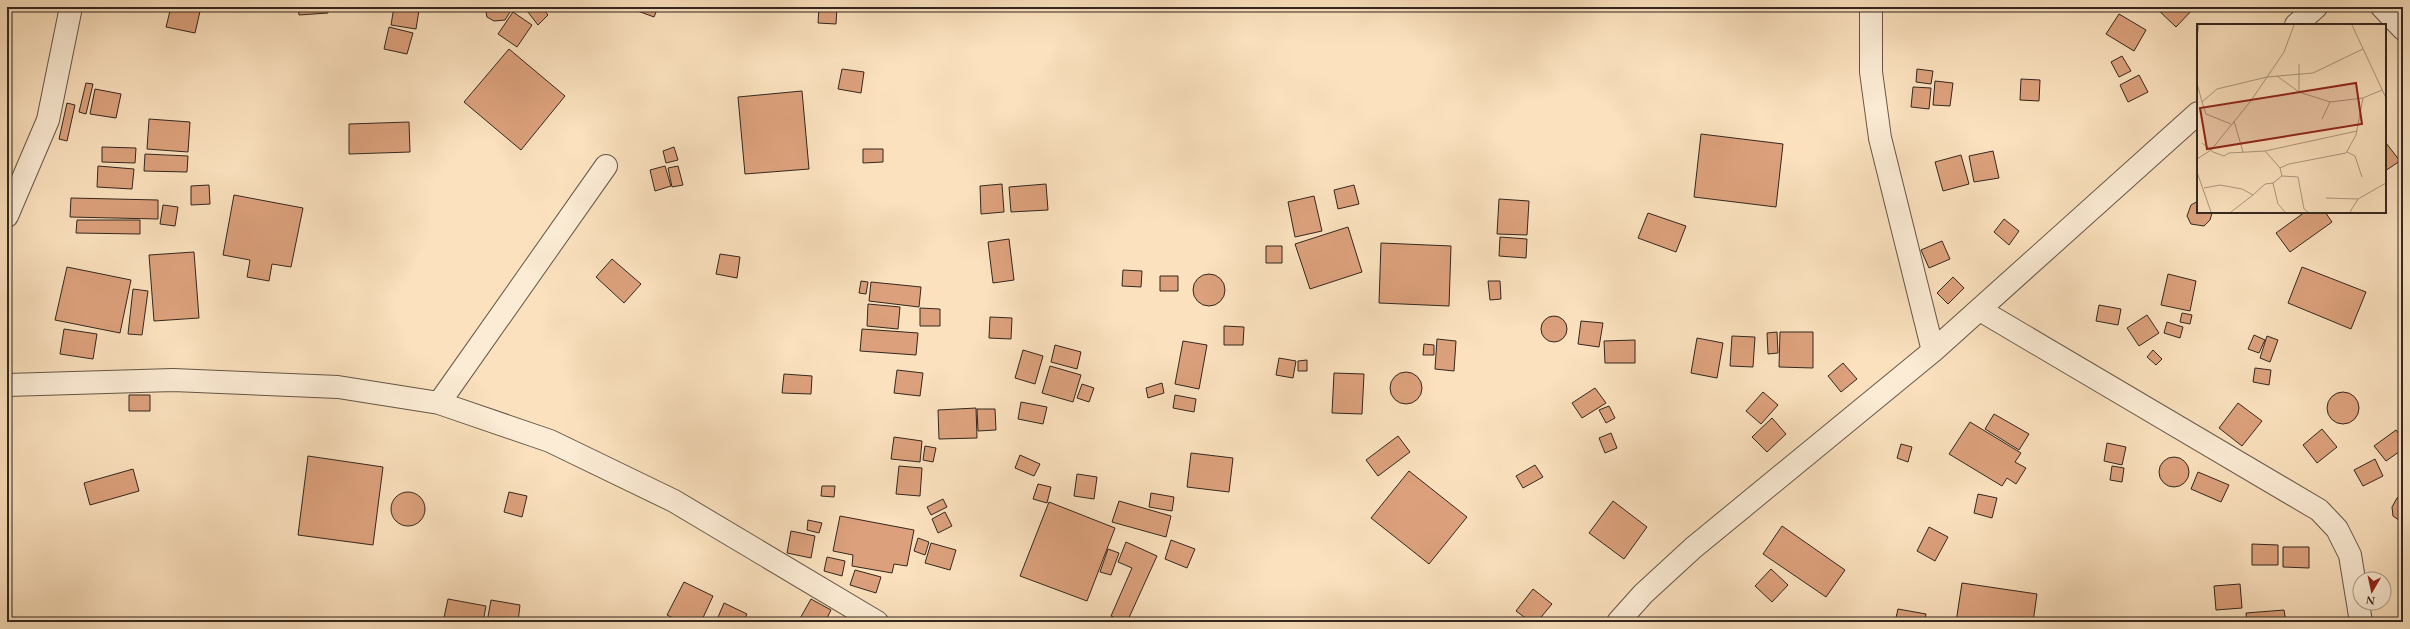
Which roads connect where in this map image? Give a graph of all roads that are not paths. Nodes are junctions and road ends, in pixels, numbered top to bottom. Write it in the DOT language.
graph roads {
  1 [pos="71,7"];
  2 [pos="1871,7"];
  3 [pos="2316,7"];
  4 [pos="2382,7"];
  5 [pos="2297,24"];
  6 [pos="2403,29"];
  7 [pos="2197,114"];
  8 [pos="606,166"];
  9 [pos="7,216"];
  10 [pos="1980,310"];
  11 [pos="1933,351"];
  12 [pos="7,385"];
  13 [pos="439,403"];
  14 [pos="877,622"];
  15 [pos="1618,622"];
  16 [pos="2361,622"];
  1 -- 9 [label="street"];
  2 -- 11 [label="street"];
  3 -- 5 [label="street"];
  4 -- 6 [label="street"];
  7 -- 10 [label="street"];
  8 -- 13 [label="street"];
  10 -- 11 [label="street"];
  10 -- 16 [label="street"];
  11 -- 15 [label="street"];
  12 -- 13 [label="street"];
  13 -- 14 [label="street"];
}
